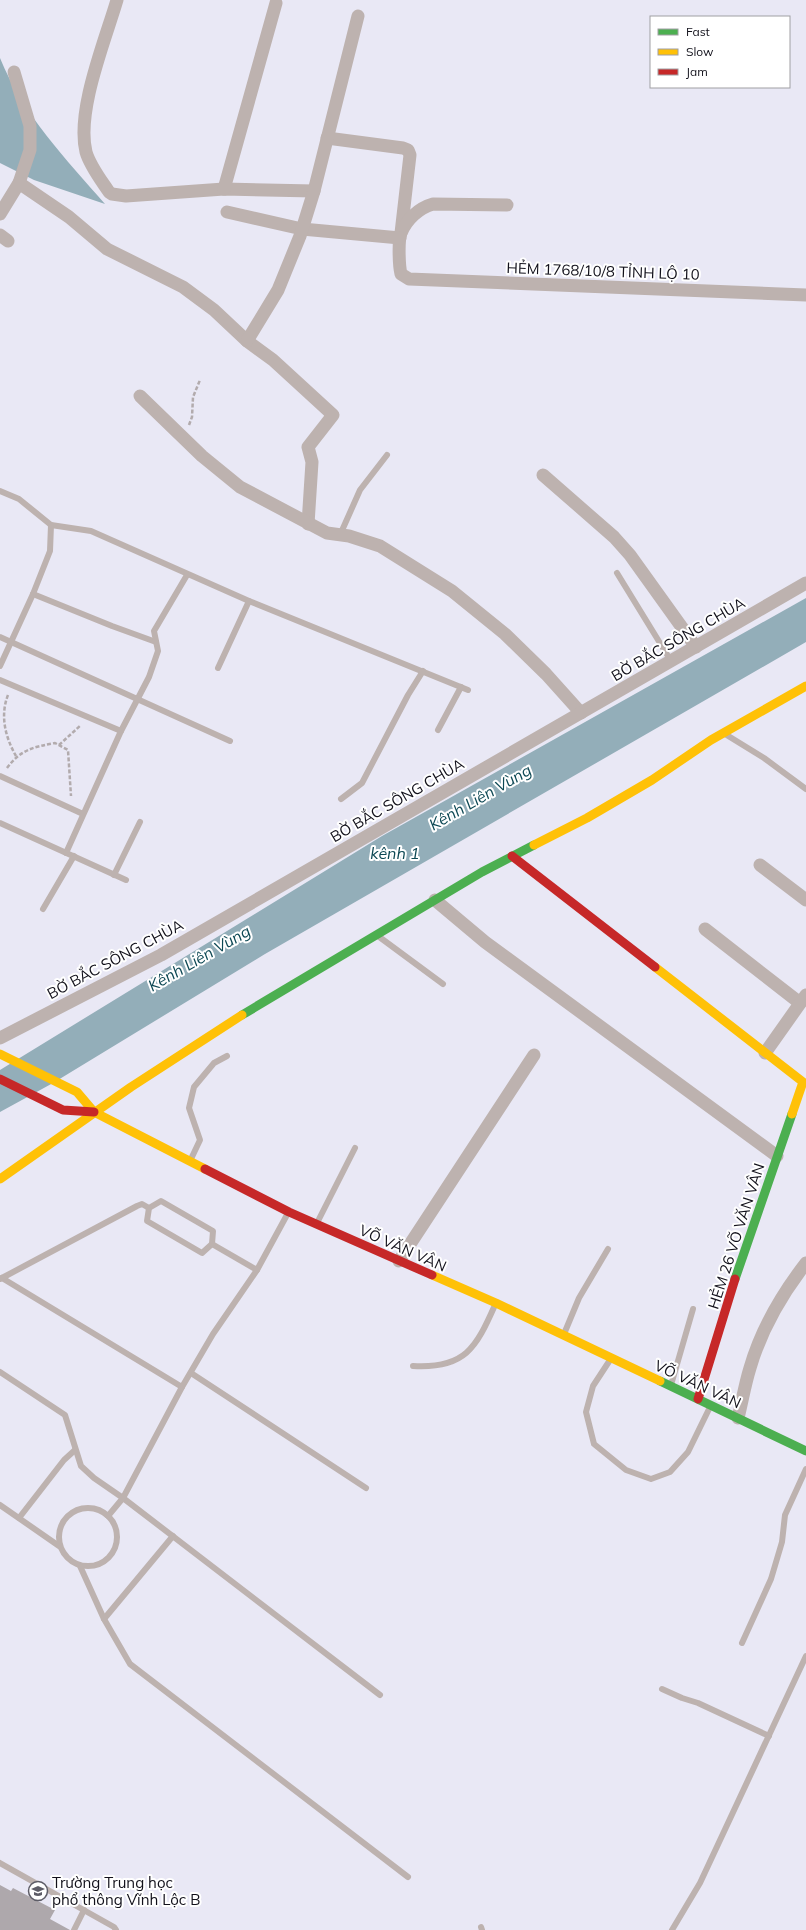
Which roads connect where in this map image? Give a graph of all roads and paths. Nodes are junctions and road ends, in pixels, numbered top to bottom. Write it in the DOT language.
graph roads {
  1 [pos="116,0"];
  2 [pos="276,3"];
  3 [pos="358,16"];
  4 [pos="14,72"];
  5 [pos="327,138"];
  6 [pos="19,183"];
  7 [pos="224,189"];
  8 [pos="314,190"];
  9 [pos="506,205"];
  10 [pos="227,212"];
  11 [pos="0,214"];
  12 [pos="302,229"];
  13 [pos="400,236"];
  14 [pos="806,294"];
  15 [pos="247,342"];
  16 [pos="200,380"];
  17 [pos="140,396"];
  18 [pos="178,432"];
  19 [pos="387,455"];
  20 [pos="543,475"];
  21 [pos="0,491"];
  22 [pos="308,524"];
  23 [pos="51,525"];
  24 [pos="340,535"];
  25 [pos="617,573"];
  26 [pos="188,575"];
  27 [pos="806,583"];
  28 [pos="34,594"];
  29 [pos="249,601"];
  30 [pos="0,637"];
  31 [pos="11,642"];
  32 [pos="156,642"];
  33 [pos="696,647"];
  34 [pos="671,661"];
  35 [pos="0,666"];
  36 [pos="218,668"];
  37 [pos="423,671"];
  38 [pos="0,680"];
  39 [pos="13,686"];
  40 [pos="806,686"];
  41 [pos="461,687"];
  42 [pos="468,690"];
  43 [pos="136,700"];
  44 [pos="581,713"];
  45 [pos="86,716"];
  46 [pos="438,730"];
  47 [pos="122,731"];
  48 [pos="724,733"];
  49 [pos="230,741"];
  50 [pos="60,745"];
  51 [pos="16,756"];
  52 [pos="1,776"];
  53 [pos="806,788"];
  54 [pos="342,799"];
  55 [pos="69,808"];
  56 [pos="83,814"];
  57 [pos="140,822"];
  58 [pos="0,823"];
  59 [pos="66,853"];
  60 [pos="74,856"];
  61 [pos="512,856"];
  62 [pos="760,865"];
  63 [pos="114,875"];
  64 [pos="126,880"];
  65 [pos="435,900"];
  66 [pos="806,900"];
  67 [pos="43,909"];
  68 [pos="705,929"];
  69 [pos="376,935"];
  70 [pos="443,984"];
  71 [pos="803,999"];
  72 [pos="0,1038"];
  73 [pos="765,1053"];
  74 [pos="0,1054"];
  75 [pos="227,1056"];
  76 [pos="534,1056"];
  77 [pos="0,1079"];
  78 [pos="94,1112"];
  79 [pos="355,1148"];
  80 [pos="777,1156"];
  81 [pos="190,1160"];
  82 [pos="0,1179"];
  83 [pos="149,1208"];
  84 [pos="288,1212"];
  85 [pos="317,1225"];
  86 [pos="212,1244"];
  87 [pos="608,1249"];
  88 [pos="399,1261"];
  89 [pos="806,1263"];
  90 [pos="257,1270"];
  91 [pos="1,1278"];
  92 [pos="496,1303"];
  93 [pos="693,1309"];
  94 [pos="564,1336"];
  95 [pos="611,1358"];
  96 [pos="413,1366"];
  97 [pos="0,1372"];
  98 [pos="191,1373"];
  99 [pos="671,1386"];
  100 [pos="182,1387"];
  101 [pos="698,1399"];
  102 [pos="711,1405"];
  103 [pos="738,1418"];
  104 [pos="75,1450"];
  105 [pos="806,1451"];
  106 [pos="806,1469"];
  107 [pos="366,1488"];
  108 [pos="124,1498"];
  109 [pos="0,1505"];
  110 [pos="108,1516"];
  111 [pos="19,1518"];
  112 [pos="173,1536"];
  113 [pos="59,1546"];
  114 [pos="80,1566"];
  115 [pos="104,1619"];
  116 [pos="742,1644"];
  117 [pos="806,1656"];
  118 [pos="662,1689"];
  119 [pos="380,1695"];
  120 [pos="769,1736"];
  121 [pos="0,1863"];
  122 [pos="408,1877"];
  123 [pos="84,1910"];
  124 [pos="74,1930"];
  125 [pos="116,1930"];
  126 [pos="672,1930"];
  1 -- 7 [label="street"];
  2 -- 7 [label="street"];
  3 -- 5 [label="street"];
  4 -- 6 [label="street"];
  5 -- 8 [label="street"];
  5 -- 13 [label="street"];
  6 -- 11 [label="street"];
  6 -- 15 [label="street"];
  7 -- 8 [label="street"];
  8 -- 12 [label="street"];
  9 -- 13 [label="street"];
  10 -- 12 [label="street"];
  12 -- 13 [label="street"];
  12 -- 15 [label="street"];
  13 -- 14 [label="street, HẺM 1768/10/8 TỈNH LỘ 10"];
  15 -- 22 [label="street"];
  16 -- 18 [label="path"];
  17 -- 18 [label="street"];
  18 -- 22 [label="street"];
  19 -- 24 [label="lane"];
  20 -- 33 [label="street"];
  21 -- 23 [label="lane"];
  22 -- 24 [label="street"];
  23 -- 26 [label="lane"];
  23 -- 28 [label="lane"];
  24 -- 44 [label="street"];
  25 -- 34 [label="lane"];
  26 -- 29 [label="lane"];
  26 -- 32 [label="lane"];
  27 -- 33 [label="street, BỜ BẮC SÔNG CHÙA"];
  28 -- 31 [label="lane"];
  28 -- 32 [label="lane"];
  29 -- 36 [label="lane"];
  29 -- 37 [label="lane"];
  30 -- 31 [label="lane"];
  31 -- 35 [label="lane"];
  31 -- 43 [label="lane"];
  32 -- 43 [label="lane"];
  33 -- 34 [label="street, BỜ BẮC SÔNG CHÙA"];
  34 -- 44 [label="street, BỜ BẮC SÔNG CHÙA"];
  37 -- 41 [label="lane"];
  37 -- 54 [label="lane"];
  38 -- 39 [label="lane"];
  39 -- 45 [label="lane"];
  39 -- 51 [label="path"];
  40 -- 48 [label="street"];
  41 -- 42 [label="lane"];
  41 -- 46 [label="lane"];
  43 -- 47 [label="lane"];
  43 -- 49 [label="lane"];
  44 -- 72 [label="street, BỜ BẮC SÔNG CHÙA"];
  45 -- 47 [label="lane"];
  45 -- 50 [label="path"];
  47 -- 56 [label="lane"];
  48 -- 53 [label="lane"];
  48 -- 61 [label="street"];
  50 -- 51 [label="path"];
  50 -- 55 [label="path"];
  51 -- 52 [label="path"];
  52 -- 55 [label="lane"];
  55 -- 56 [label="lane"];
  56 -- 59 [label="lane"];
  57 -- 63 [label="lane"];
  58 -- 59 [label="lane"];
  59 -- 60 [label="lane"];
  60 -- 63 [label="lane"];
  60 -- 67 [label="lane"];
  61 -- 65 [label="street"];
  61 -- 73 [label="street"];
  62 -- 66 [label="street"];
  63 -- 64 [label="lane"];
  65 -- 69 [label="street"];
  65 -- 80 [label="street"];
  68 -- 71 [label="street"];
  69 -- 70 [label="lane"];
  69 -- 78 [label="street"];
  71 -- 73 [label="street"];
  73 -- 80 [label="street, HẺM 26 VÕ VĂN VÂN"];
  74 -- 78 [label="street, VÕ VĂN VÂN"];
  75 -- 81 [label="lane"];
  76 -- 88 [label="street"];
  77 -- 78 [label="street"];
  78 -- 81 [label="street, VÕ VĂN VÂN"];
  78 -- 82 [label="street"];
  79 -- 85 [label="lane"];
  80 -- 101 [label="street, HẺM 26 VÕ VĂN VÂN"];
  81 -- 84 [label="street, VÕ VĂN VÂN"];
  83 -- 86 [label="lane"];
  83 -- 86 [label="lane"];
  83 -- 91 [label="lane"];
  84 -- 85 [label="street, VÕ VĂN VÂN"];
  84 -- 90 [label="lane"];
  85 -- 88 [label="street, VÕ VĂN VÂN"];
  86 -- 90 [label="lane"];
  87 -- 94 [label="lane"];
  88 -- 92 [label="street, VÕ VĂN VÂN"];
  89 -- 103 [label="street"];
  90 -- 98 [label="lane"];
  91 -- 100 [label="lane"];
  92 -- 94 [label="street, VÕ VĂN VÂN"];
  92 -- 96 [label="lane"];
  93 -- 99 [label="lane"];
  94 -- 95 [label="street, VÕ VĂN VÂN"];
  95 -- 99 [label="street, VÕ VĂN VÂN"];
  95 -- 102 [label="lane"];
  97 -- 104 [label="lane"];
  98 -- 100 [label="lane"];
  98 -- 107 [label="lane"];
  99 -- 101 [label="street, VÕ VĂN VÂN"];
  100 -- 108 [label="lane"];
  101 -- 102 [label="street, VÕ VĂN VÂN"];
  102 -- 103 [label="street, VÕ VĂN VÂN"];
  103 -- 105 [label="street, VÕ VĂN VÂN"];
  104 -- 108 [label="lane"];
  104 -- 111 [label="lane"];
  106 -- 116 [label="lane"];
  108 -- 110 [label="lane"];
  108 -- 112 [label="lane"];
  109 -- 111 [label="lane"];
  110 -- 113 [label="lane"];
  110 -- 114 [label="lane"];
  111 -- 113 [label="lane"];
  112 -- 115 [label="lane"];
  112 -- 119 [label="lane"];
  113 -- 114 [label="lane"];
  114 -- 115 [label="lane"];
  115 -- 122 [label="lane"];
  117 -- 120 [label="lane"];
  118 -- 120 [label="lane"];
  120 -- 126 [label="lane"];
  121 -- 123 [label="lane"];
  123 -- 124 [label="lane"];
  123 -- 125 [label="lane"];
}
